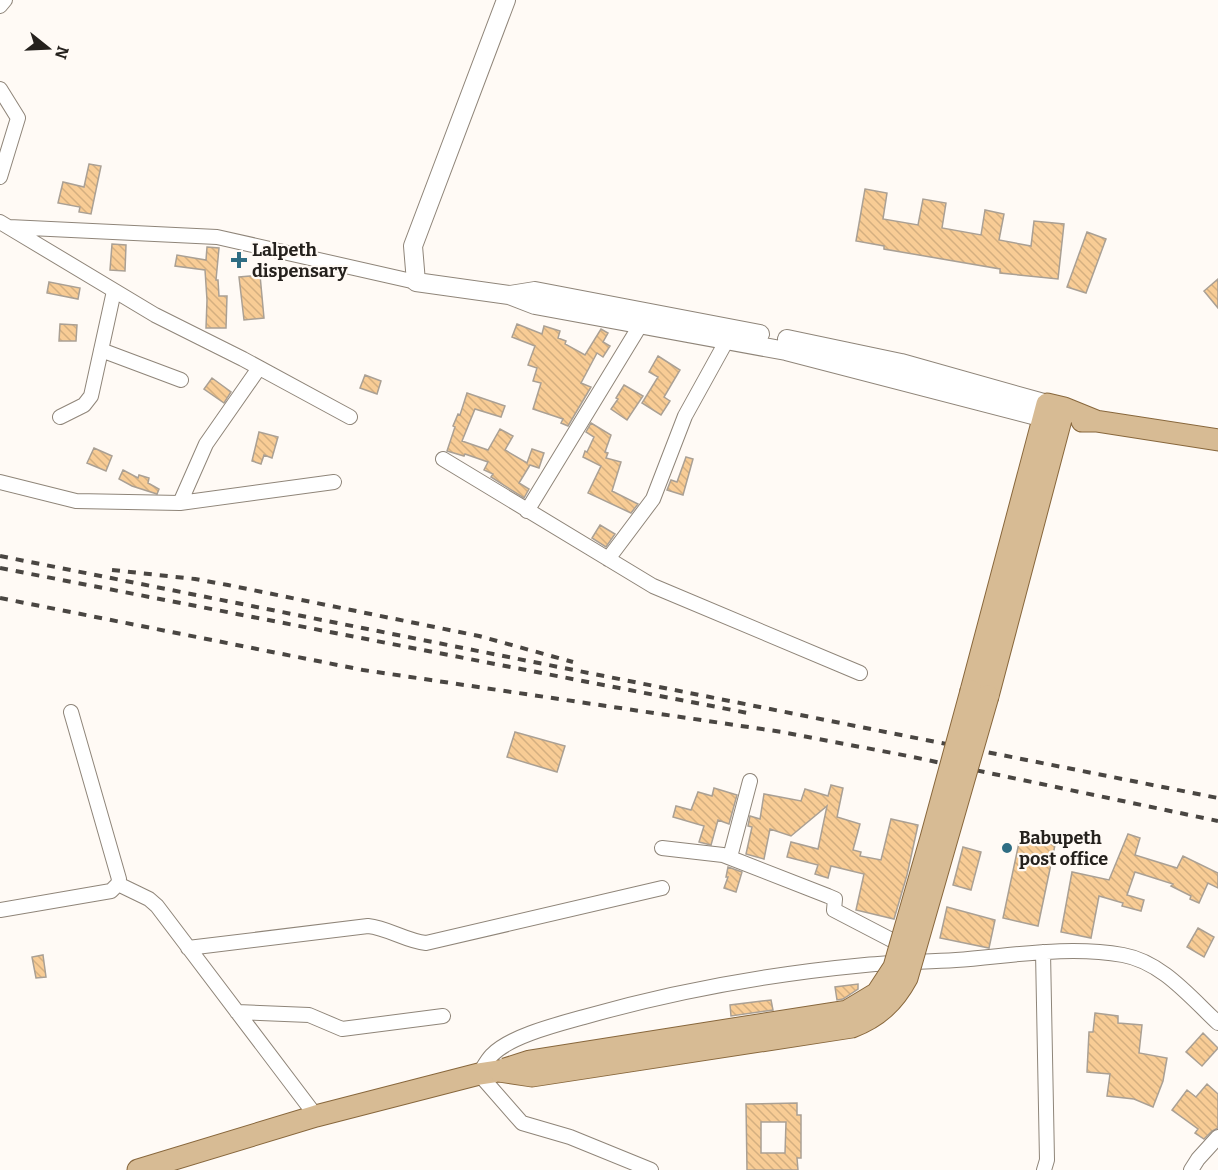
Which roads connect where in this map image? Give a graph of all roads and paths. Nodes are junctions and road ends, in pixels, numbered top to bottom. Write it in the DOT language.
graph roads {
  1 [pos="5,0"];
  2 [pos="506,0"];
  3 [pos="0,6"];
  4 [pos="0,89"];
  5 [pos="0,177"];
  6 [pos="4,225"];
  7 [pos="416,282"];
  8 [pos="114,291"];
  9 [pos="509,295"];
  10 [pos="641,324"];
  11 [pos="727,340"];
  12 [pos="101,350"];
  13 [pos="259,368"];
  14 [pos="181,380"];
  15 [pos="1054,413"];
  16 [pos="60,417"];
  17 [pos="350,417"];
  18 [pos="1218,440"];
  19 [pos="443,459"];
  20 [pos="0,482"];
  21 [pos="334,482"];
  22 [pos="180,503"];
  23 [pos="527,511"];
  24 [pos="608,559"];
  25 [pos="860,673"];
  26 [pos="71,712"];
  27 [pos="750,781"];
  28 [pos="662,848"];
  29 [pos="730,857"];
  30 [pos="118,884"];
  31 [pos="662,888"];
  32 [pos="0,910"];
  33 [pos="188,948"];
  34 [pos="1042,952"];
  35 [pos="933,961"];
  36 [pos="237,1012"];
  37 [pos="443,1016"];
  38 [pos="1218,1023"];
  39 [pos="489,1072"];
  40 [pos="316,1116"];
  41 [pos="1218,1137"];
  42 [pos="138,1170"];
  43 [pos="651,1170"];
  44 [pos="1044,1170"];
  45 [pos="1191,1170"];
  1 -- 3 [label="street"];
  2 -- 7 [label="street"];
  4 -- 5 [label="street"];
  6 -- 7 [label="street"];
  6 -- 8 [label="street"];
  7 -- 9 [label="street"];
  8 -- 12 [label="street"];
  8 -- 13 [label="street"];
  9 -- 10 [label="street"];
  9 -- 15 [label="street"];
  10 -- 11 [label="street"];
  10 -- 23 [label="street"];
  11 -- 15 [label="street"];
  11 -- 24 [label="street"];
  12 -- 14 [label="street"];
  12 -- 16 [label="street"];
  13 -- 17 [label="street"];
  13 -- 22 [label="street"];
  15 -- 18 [label="main road"];
  15 -- 39 [label="main road, bridge"];
  19 -- 23 [label="street"];
  20 -- 22 [label="street"];
  21 -- 22 [label="street"];
  23 -- 24 [label="street"];
  24 -- 25 [label="street"];
  26 -- 30 [label="street"];
  27 -- 29 [label="street"];
  28 -- 29 [label="street"];
  29 -- 35 [label="street"];
  30 -- 32 [label="street"];
  30 -- 33 [label="street"];
  31 -- 33 [label="street"];
  33 -- 36 [label="street"];
  34 -- 35 [label="street"];
  34 -- 38 [label="street"];
  34 -- 44 [label="street"];
  35 -- 39 [label="street"];
  36 -- 37 [label="street"];
  36 -- 40 [label="street"];
  39 -- 40 [label="main road"];
  39 -- 43 [label="street"];
  40 -- 42 [label="main road"];
  41 -- 45 [label="street"];
}
